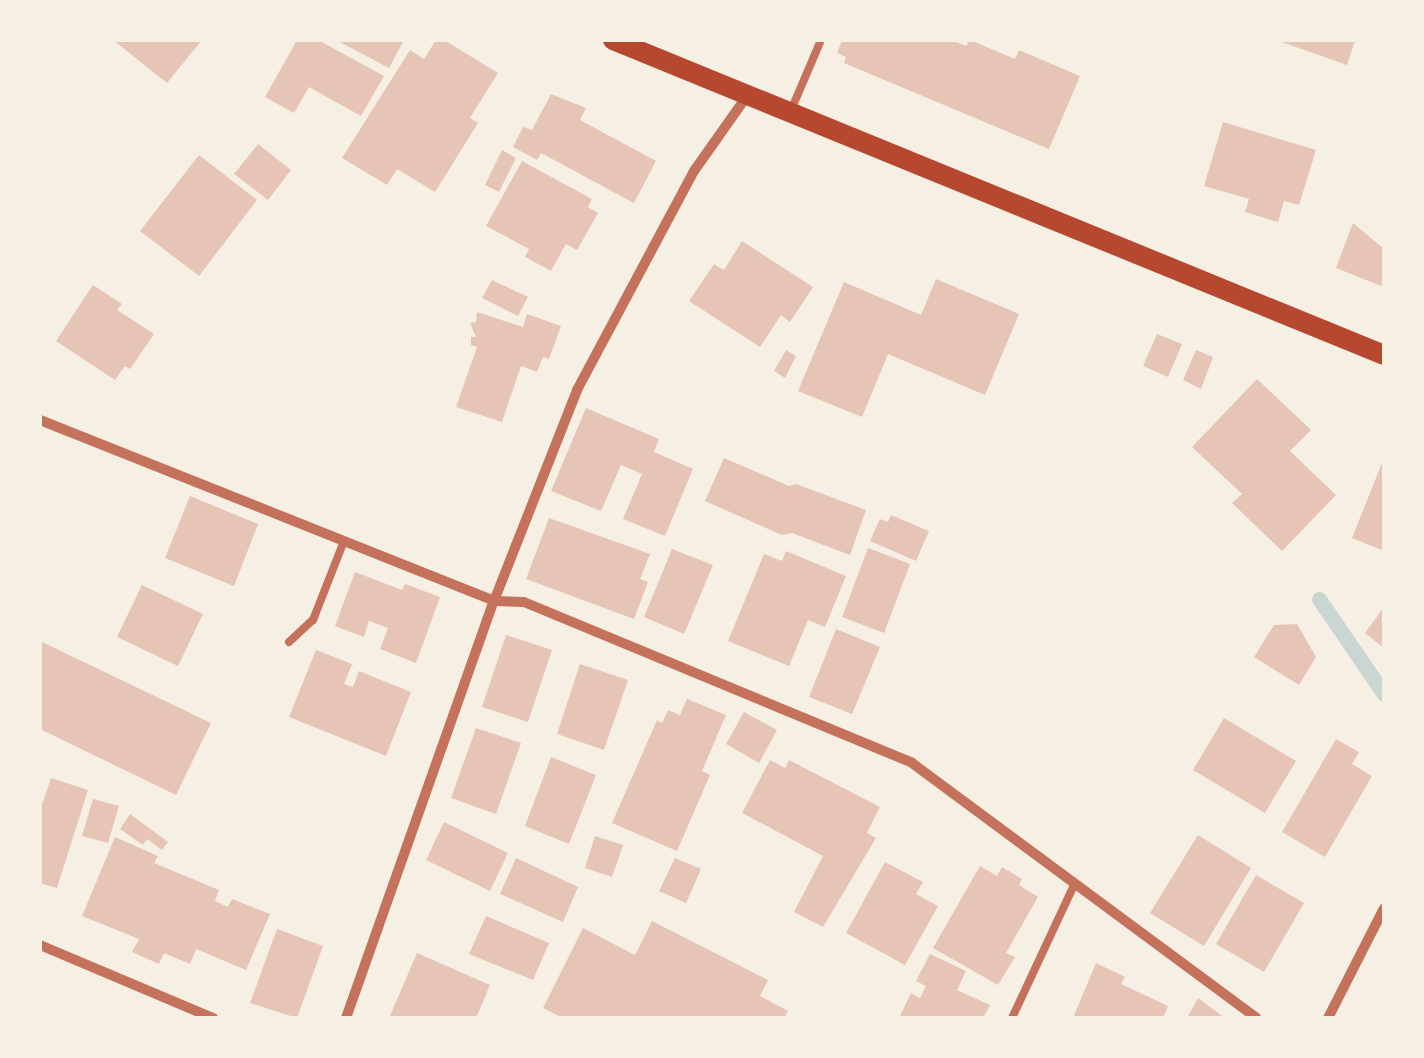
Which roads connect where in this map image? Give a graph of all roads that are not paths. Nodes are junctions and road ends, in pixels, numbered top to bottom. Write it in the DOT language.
graph roads {
  1 [pos="613,40"];
  2 [pos="821,40"];
  3 [pos="747,96"];
  4 [pos="790,112"];
  5 [pos="1384,356"];
  6 [pos="40,420"];
  7 [pos="344,541"];
  8 [pos="494,601"];
  9 [pos="289,642"];
  10 [pos="1075,883"];
  11 [pos="1384,908"];
  12 [pos="40,945"];
  13 [pos="213,1018"];
  14 [pos="346,1018"];
  15 [pos="1012,1018"];
  16 [pos="1256,1018"];
  17 [pos="1328,1018"];
  1 -- 3 [label="main road"];
  2 -- 4 [label="lane"];
  3 -- 4 [label="main road"];
  3 -- 8 [label="street"];
  4 -- 5 [label="main road"];
  6 -- 7 [label="street"];
  7 -- 8 [label="street"];
  7 -- 9 [label="lane"];
  8 -- 10 [label="street"];
  8 -- 14 [label="street"];
  10 -- 15 [label="lane"];
  10 -- 16 [label="street"];
  11 -- 17 [label="street"];
  12 -- 13 [label="street"];
}
